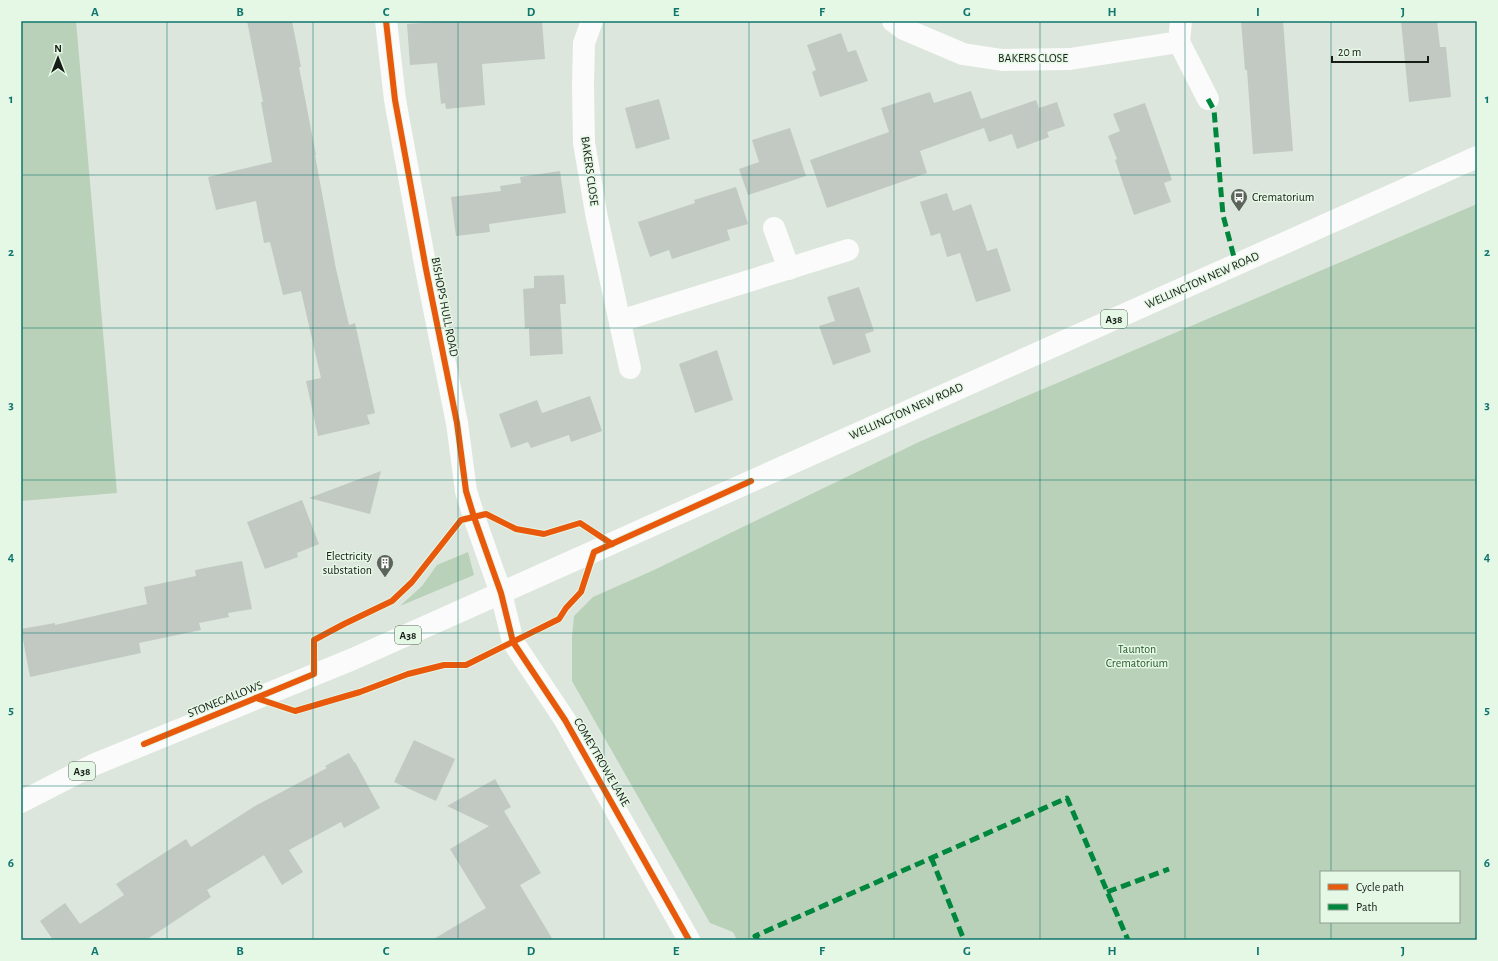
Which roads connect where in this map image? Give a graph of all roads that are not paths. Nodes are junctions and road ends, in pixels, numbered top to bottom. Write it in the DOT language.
graph roads {
  1 [pos="386,21"];
  2 [pos="592,21"];
  3 [pos="893,21"];
  4 [pos="1180,31"];
  5 [pos="1208,99"];
  6 [pos="1477,157"];
  7 [pos="774,228"];
  8 [pos="848,250"];
  9 [pos="789,269"];
  10 [pos="620,321"];
  11 [pos="630,368"];
  12 [pos="501,593"];
  13 [pos="21,802"];
  14 [pos="689,940"];
  1 -- 12 [label="street, BISHOPS HULL ROAD"];
  2 -- 10 [label="street, BAKERS CLOSE"];
  3 -- 4 [label="street, BAKERS CLOSE"];
  4 -- 5 [label="street, BAKERS CLOSE"];
  6 -- 12 [label="street, WELLINGTON NEW ROAD / A38"];
  7 -- 9 [label="street"];
  8 -- 9 [label="street"];
  9 -- 10 [label="street"];
  10 -- 11 [label="street, BAKERS CLOSE"];
  12 -- 13 [label="street, STONEGALLOWS / A38"];
  12 -- 14 [label="street, COMEYTROWE LANE"];
}
